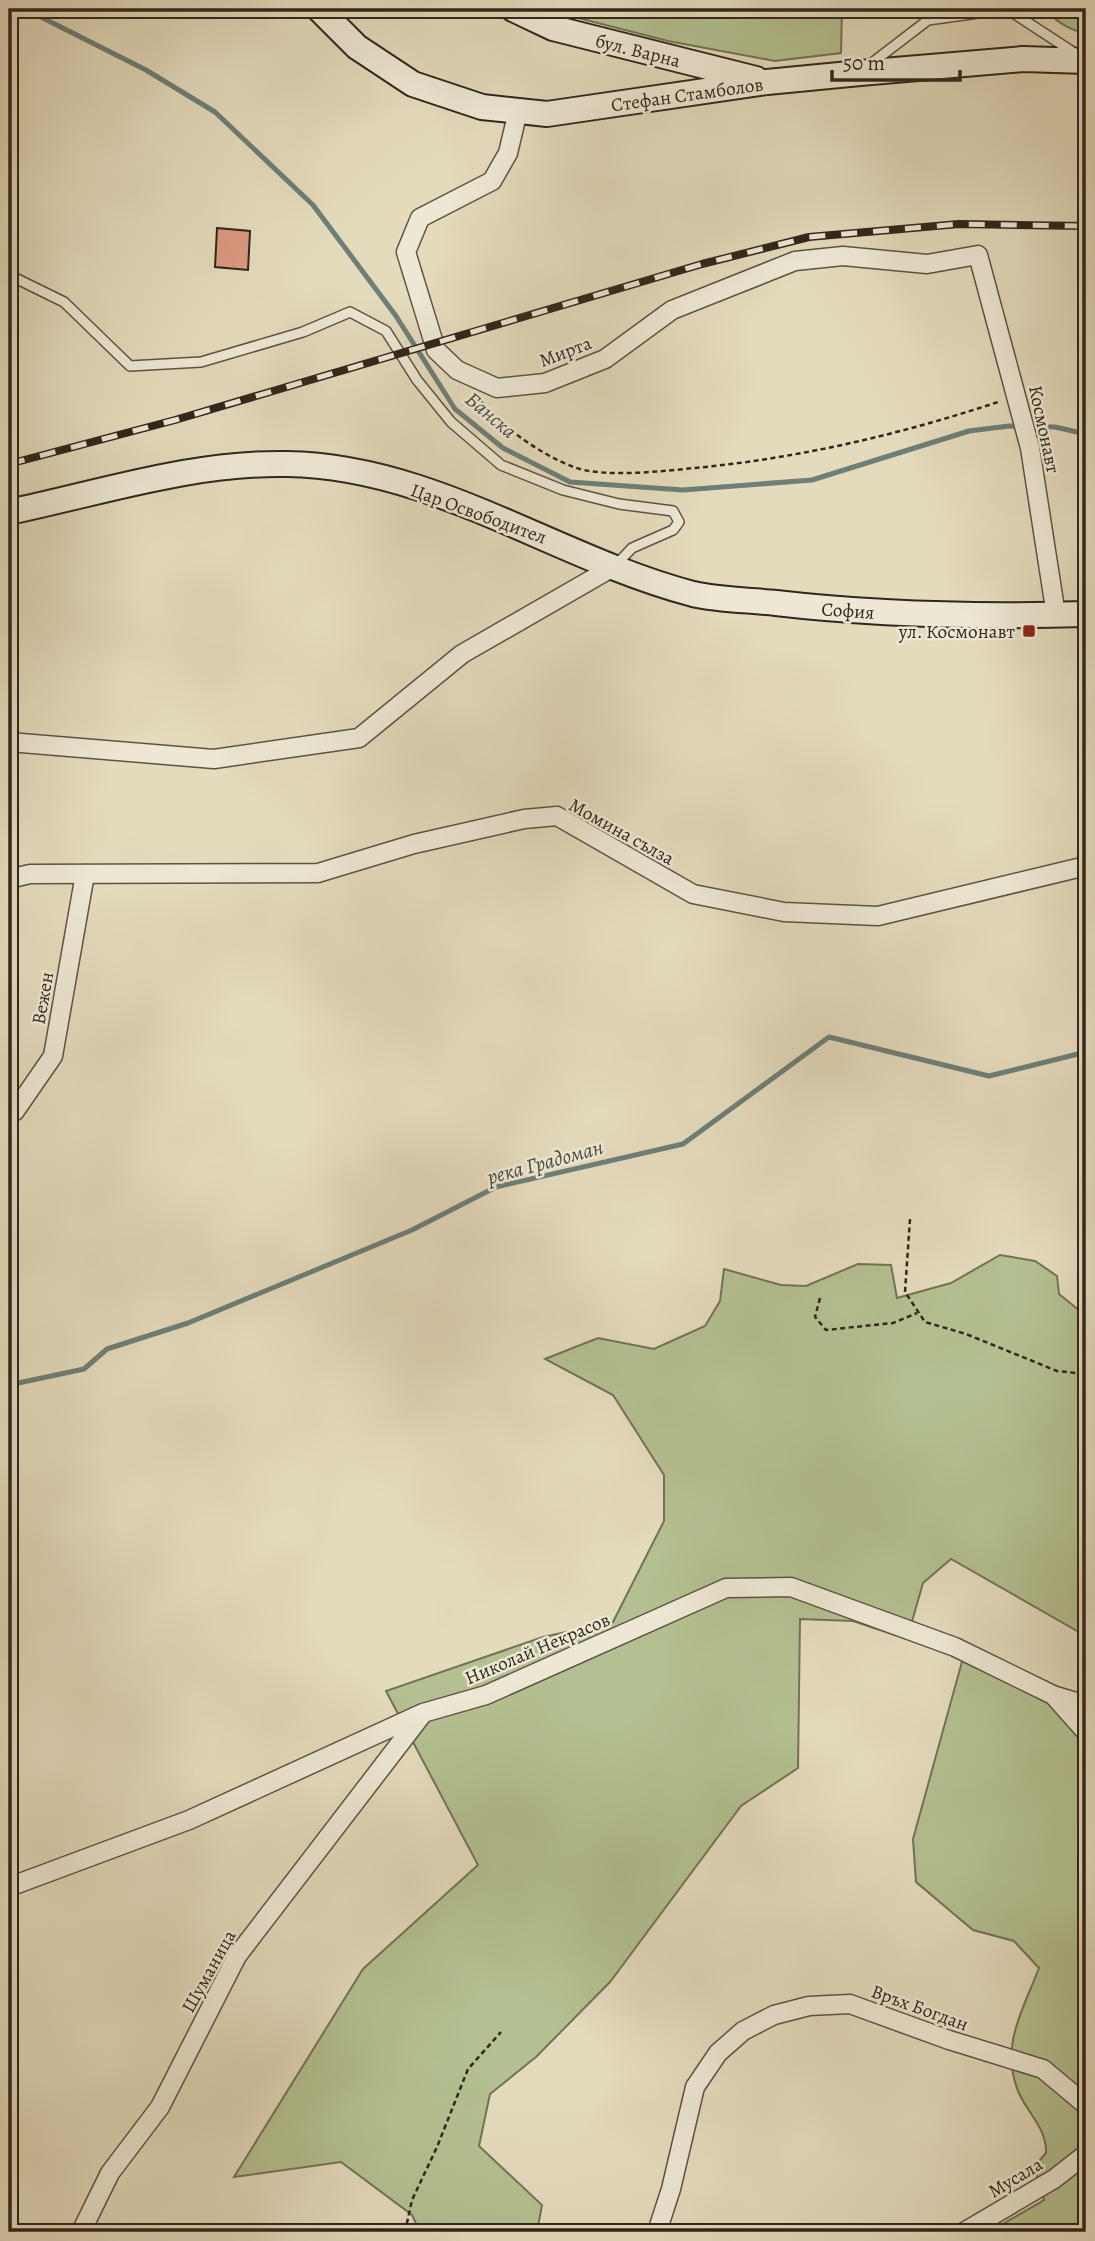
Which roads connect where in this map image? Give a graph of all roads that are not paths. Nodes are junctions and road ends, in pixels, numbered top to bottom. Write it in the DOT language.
graph roads {
  1 [pos="319,9"];
  2 [pos="513,9"];
  3 [pos="1086,61"];
  4 [pos="860,72"];
  5 [pos="767,82"];
  6 [pos="518,111"];
  7 [pos="978,255"];
  8 [pos="9,275"];
  9 [pos="9,512"];
  10 [pos="615,566"];
  11 [pos="1086,614"];
  12 [pos="1056,615"];
  13 [pos="9,741"];
  14 [pos="1086,866"];
  15 [pos="85,874"];
  16 [pos="9,879"];
  17 [pos="9,1114"];
  18 [pos="1052,1695"];
  19 [pos="1086,1705"];
  20 [pos="423,1713"];
  21 [pos="1086,1732"];
  22 [pos="9,1887"];
  23 [pos="1086,2105"];
  24 [pos="1086,2154"];
  25 [pos="81,2232"];
  26 [pos="657,2232"];
  27 [pos="964,2232"];
  1 -- 6 [label="street, Стефан Стамболов"];
  2 -- 5 [label="street, бул. Варна"];
  3 -- 4 [label="street, Стефан Стамболов"];
  3 -- 4 [label="lane"];
  4 -- 5 [label="street, Стефан Стамболов"];
  5 -- 6 [label="street, Стефан Стамболов"];
  6 -- 7 [label="street, Мирта"];
  7 -- 12 [label="street, Космонавт"];
  8 -- 10 [label="lane"];
  9 -- 10 [label="street, Цар Освободител"];
  10 -- 12 [label="street, София"];
  10 -- 13 [label="street"];
  11 -- 12 [label="street, София"];
  14 -- 15 [label="street, Момина сълза"];
  15 -- 16 [label="street, Момина сълза"];
  15 -- 17 [label="street, Вежен"];
  18 -- 19 [label="street, Николай Некрасов"];
  18 -- 20 [label="street, Николай Некрасов"];
  18 -- 21 [label="street"];
  20 -- 22 [label="street, Николай Некрасов"];
  20 -- 25 [label="street, Шуманица"];
  23 -- 26 [label="street, Връх Богдан"];
  24 -- 27 [label="street, Мусала"];
}
